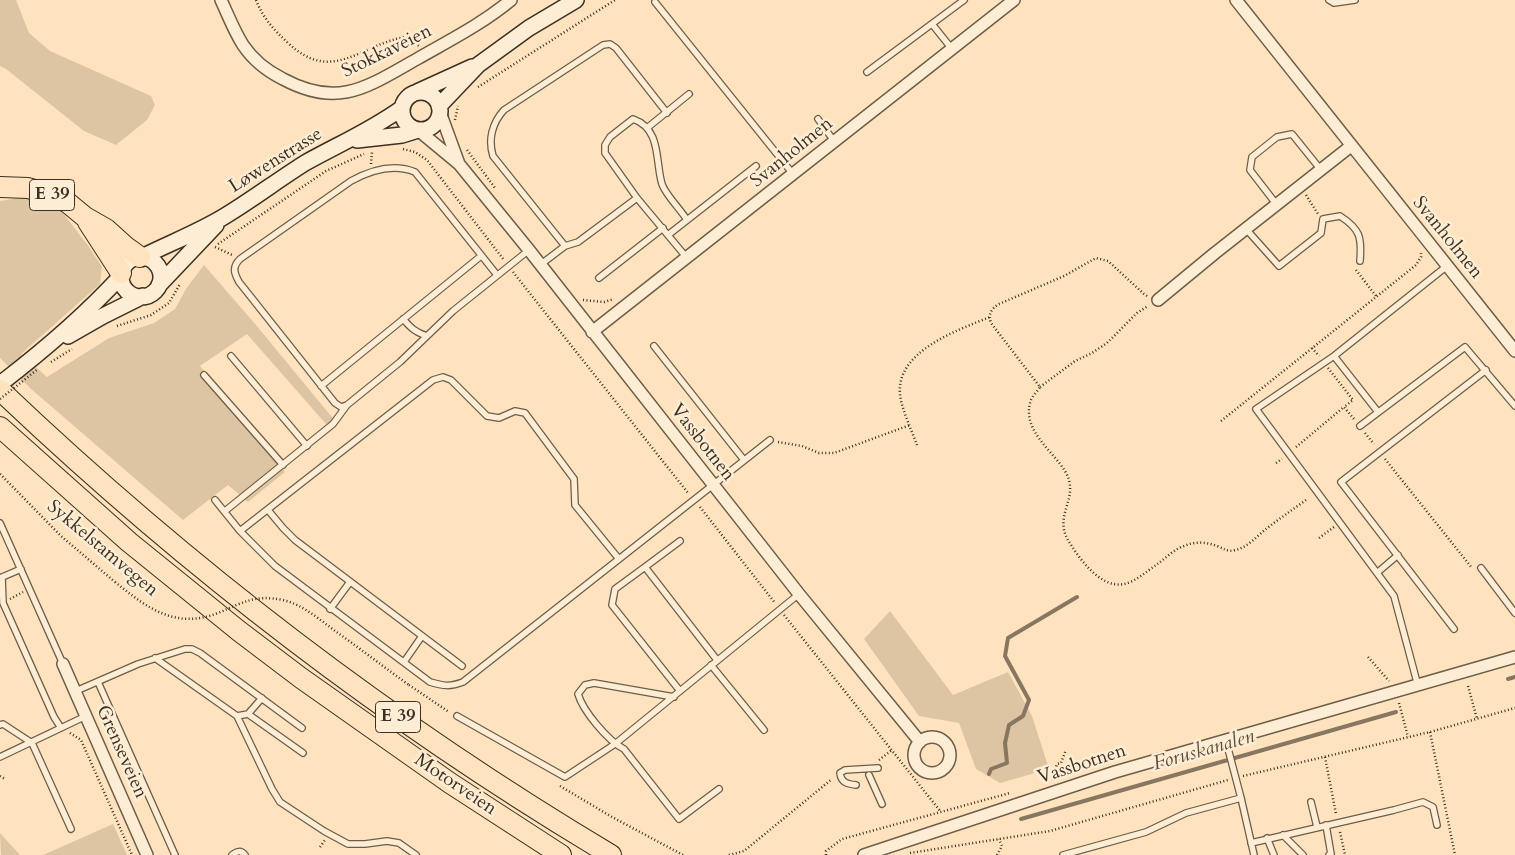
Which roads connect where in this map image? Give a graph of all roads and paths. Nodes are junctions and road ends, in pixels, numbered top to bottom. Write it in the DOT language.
graph roads {
  1 [pos="221,0"];
  2 [pos="256,0"];
  3 [pos="511,0"];
  4 [pos="615,0"];
  5 [pos="964,0"];
  6 [pos="1014,0"];
  7 [pos="1236,0"];
  8 [pos="1329,0"];
  9 [pos="1355,0"];
  10 [pos="574,1"];
  11 [pos="655,2"];
  12 [pos="932,24"];
  13 [pos="952,49"];
  14 [pos="423,55"];
  15 [pos="478,65"];
  16 [pos="867,72"];
  17 [pos="471,91"];
  18 [pos="417,92"];
  19 [pos="689,94"];
  20 [pos="459,105"];
  21 [pos="402,108"];
  22 [pos="440,109"];
  23 [pos="667,112"];
  24 [pos="818,119"];
  25 [pos="455,122"];
  26 [pos="646,128"];
  27 [pos="418,130"];
  28 [pos="351,140"];
  29 [pos="834,141"];
  30 [pos="1351,146"];
  31 [pos="465,147"];
  32 [pos="398,148"];
  33 [pos="374,149"];
  34 [pos="459,164"];
  35 [pos="756,166"];
  36 [pos="1321,170"];
  37 [pos="793,174"];
  38 [pos="4,190"];
  39 [pos="1304,192"];
  40 [pos="500,195"];
  41 [pos="637,198"];
  42 [pos="1277,205"];
  43 [pos="85,217"];
  44 [pos="224,217"];
  45 [pos="1323,219"];
  46 [pos="688,220"];
  47 [pos="662,228"];
  48 [pos="1246,229"];
  49 [pos="668,235"];
  50 [pos="565,246"];
  51 [pos="215,247"];
  52 [pos="529,250"];
  53 [pos="209,252"];
  54 [pos="481,256"];
  55 [pos="141,257"];
  56 [pos="240,258"];
  57 [pos="687,258"];
  58 [pos="1360,261"];
  59 [pos="540,265"];
  60 [pos="509,266"];
  61 [pos="1447,266"];
  62 [pos="1414,268"];
  63 [pos="121,275"];
  64 [pos="497,276"];
  65 [pos="599,278"];
  66 [pos="184,279"];
  67 [pos="158,285"];
  68 [pos="143,296"];
  69 [pos="1376,296"];
  70 [pos="619,297"];
  71 [pos="581,300"];
  72 [pos="1158,300"];
  73 [pos="990,317"];
  74 [pos="403,319"];
  75 [pos="115,326"];
  76 [pos="592,332"];
  77 [pos="427,336"];
  78 [pos="654,346"];
  79 [pos="1312,348"];
  80 [pos="72,349"];
  81 [pos="1515,351"];
  82 [pos="231,356"];
  83 [pos="1334,356"];
  84 [pos="39,362"];
  85 [pos="1324,363"];
  86 [pos="1486,370"];
  87 [pos="204,375"];
  88 [pos="0,384"];
  89 [pos="321,386"];
  90 [pos="1040,387"];
  91 [pos="0,390"];
  92 [pos="0,399"];
  93 [pos="347,405"];
  94 [pos="1344,406"];
  95 [pos="1515,406"];
  96 [pos="1378,412"];
  97 [pos="1221,421"];
  98 [pos="910,425"];
  99 [pos="1360,426"];
  100 [pos="0,427"];
  101 [pos="770,440"];
  102 [pos="917,445"];
  103 [pos="308,446"];
  104 [pos="1380,452"];
  105 [pos="1289,453"];
  106 [pos="744,460"];
  107 [pos="1276,463"];
  108 [pos="283,465"];
  109 [pos="0,474"];
  110 [pos="713,485"];
  111 [pos="215,500"];
  112 [pos="694,500"];
  113 [pos="1306,500"];
  114 [pos="268,510"];
  115 [pos="224,511"];
  116 [pos="1340,522"];
  117 [pos="0,523"];
  118 [pos="240,531"];
  119 [pos="1319,538"];
  120 [pos="680,541"];
  121 [pos="1398,555"];
  122 [pos="619,559"];
  123 [pos="645,568"];
  124 [pos="1481,568"];
  125 [pos="21,569"];
  126 [pos="1378,572"];
  127 [pos="1475,573"];
  128 [pos="1,577"];
  129 [pos="350,582"];
  130 [pos="30,589"];
  131 [pos="799,594"];
  132 [pos="3,603"];
  133 [pos="330,609"];
  134 [pos="780,610"];
  135 [pos="1515,613"];
  136 [pos="1454,629"];
  137 [pos="422,636"];
  138 [pos="1368,657"];
  139 [pos="1515,657"];
  140 [pos="155,658"];
  141 [pos="717,660"];
  142 [pos="404,662"];
  143 [pos="63,664"];
  144 [pos="711,665"];
  145 [pos="462,666"];
  146 [pos="98,682"];
  147 [pos="409,684"];
  148 [pos="1393,684"];
  149 [pos="1418,686"];
  150 [pos="1468,686"];
  151 [pos="680,691"];
  152 [pos="76,692"];
  153 [pos="674,697"];
  154 [pos="262,698"];
  155 [pos="1399,701"];
  156 [pos="1515,708"];
  157 [pos="248,714"];
  158 [pos="86,716"];
  159 [pos="237,716"];
  160 [pos="457,716"];
  161 [pos="1477,719"];
  162 [pos="0,725"];
  163 [pos="61,728"];
  164 [pos="302,728"];
  165 [pos="764,730"];
  166 [pos="1430,732"];
  167 [pos="1408,737"];
  168 [pos="1226,741"];
  169 [pos="920,742"];
  170 [pos="32,743"];
  171 [pos="615,744"];
  172 [pos="892,750"];
  173 [pos="1066,750"];
  174 [pos="302,753"];
  175 [pos="0,757"];
  176 [pos="1325,757"];
  177 [pos="877,765"];
  178 [pos="835,773"];
  179 [pos="869,775"];
  180 [pos="0,776"];
  181 [pos="1236,778"];
  182 [pos="5,779"];
  183 [pos="1056,781"];
  184 [pos="856,785"];
  185 [pos="719,789"];
  186 [pos="1015,791"];
  187 [pos="1241,798"];
  188 [pos="1311,802"];
  189 [pos="882,804"];
  190 [pos="940,812"];
  191 [pos="1338,822"];
  192 [pos="1326,825"];
  193 [pos="1437,825"];
  194 [pos="1317,827"];
  195 [pos="71,829"];
  196 [pos="1283,835"];
  197 [pos="998,838"];
  198 [pos="1267,838"];
  199 [pos="1251,843"];
  200 [pos="910,854"];
  201 [pos="132,855"];
  202 [pos="147,855"];
  203 [pos="175,855"];
  204 [pos="232,855"];
  205 [pos="245,855"];
  206 [pos="416,855"];
  207 [pos="561,855"];
  208 [pos="611,855"];
  209 [pos="729,855"];
  210 [pos="826,855"];
  211 [pos="864,855"];
  212 [pos="904,855"];
  213 [pos="996,855"];
  214 [pos="1063,855"];
  215 [pos="1254,855"];
  216 [pos="1274,855"];
  217 [pos="1303,855"];
  218 [pos="1329,855"];
  219 [pos="1345,855"];
  220 [pos="1455,855"];
  1 -- 14 [label="street, Stokkaveien"];
  2 -- 14 [label="path"];
  3 -- 14 [label="street, Stokkaveien"];
  4 -- 17 [label="path"];
  5 -- 12 [label="lane"];
  6 -- 13 [label="street, Svanholmen"];
  7 -- 30 [label="street, Svanholmen"];
  8 -- 9 [label="lane"];
  10 -- 15 [label="main road"];
  11 -- 37 [label="lane"];
  12 -- 13 [label="lane"];
  12 -- 16 [label="lane"];
  13 -- 29 [label="street, Svanholmen"];
  15 -- 18 [label="main road"];
  15 -- 22 [label="main road"];
  18 -- 21 [label="main road"];
  18 -- 22 [label="main road"];
  19 -- 23 [label="lane"];
  20 -- 25 [label="path"];
  21 -- 27 [label="main road"];
  21 -- 28 [label="main road, Løwenstrasse"];
  22 -- 27 [label="main road"];
  22 -- 34 [label="street, Vassbotnen"];
  23 -- 26 [label="lane"];
  23 -- 50 [label="lane"];
  24 -- 29 [label="lane"];
  26 -- 41 [label="lane"];
  26 -- 46 [label="lane"];
  27 -- 28 [label="main road, Løwenstrasse"];
  27 -- 34 [label="street, Vassbotnen"];
  28 -- 44 [label="main road, Løwenstrasse"];
  29 -- 37 [label="street, Svanholmen"];
  30 -- 36 [label="street"];
  30 -- 61 [label="street, Svanholmen"];
  31 -- 40 [label="path"];
  32 -- 60 [label="path"];
  33 -- 51 [label="path"];
  34 -- 52 [label="street, Vassbotnen"];
  35 -- 46 [label="lane"];
  36 -- 42 [label="street"];
  36 -- 42 [label="lane"];
  37 -- 57 [label="street, Svanholmen"];
  38 -- 43 [label="highway, E 39"];
  39 -- 45 [label="path"];
  41 -- 47 [label="lane"];
  41 -- 50 [label="lane"];
  42 -- 48 [label="street"];
  43 -- 55 [label="highway, E 39"];
  43 -- 63 [label="highway, E 39"];
  44 -- 55 [label="main road, Løwenstrasse"];
  44 -- 67 [label="main road, Løwenstrasse"];
  45 -- 48 [label="lane"];
  45 -- 58 [label="lane"];
  46 -- 49 [label="lane"];
  47 -- 49 [label="lane"];
  47 -- 65 [label="lane"];
  48 -- 72 [label="street"];
  49 -- 57 [label="lane"];
  50 -- 59 [label="lane"];
  51 -- 53 [label="path"];
  51 -- 56 [label="path"];
  52 -- 59 [label="street, Vassbotnen"];
  52 -- 60 [label="lane"];
  54 -- 56 [label="lane"];
  54 -- 64 [label="lane"];
  54 -- 74 [label="lane"];
  55 -- 63 [label="main road"];
  55 -- 67 [label="main road"];
  56 -- 89 [label="lane"];
  57 -- 76 [label="street, Svanholmen"];
  58 -- 69 [label="path"];
  59 -- 76 [label="street, Vassbotnen"];
  60 -- 64 [label="lane"];
  60 -- 112 [label="path"];
  61 -- 81 [label="street, Svanholmen"];
  61 -- 83 [label="lane"];
  62 -- 69 [label="path"];
  63 -- 68 [label="main road"];
  63 -- 84 [label="main road"];
  64 -- 77 [label="lane"];
  66 -- 75 [label="path"];
  67 -- 68 [label="main road"];
  68 -- 84 [label="main road"];
  69 -- 79 [label="path"];
  70 -- 71 [label="path"];
  72 -- 73 [label="path"];
  72 -- 90 [label="path"];
  73 -- 90 [label="path"];
  73 -- 98 [label="path"];
  74 -- 77 [label="lane"];
  74 -- 89 [label="lane"];
  76 -- 110 [label="street, Vassbotnen"];
  77 -- 93 [label="lane"];
  78 -- 106 [label="lane"];
  79 -- 85 [label="path"];
  79 -- 97 [label="path"];
  80 -- 84 [label="path"];
  82 -- 103 [label="lane"];
  83 -- 85 [label="lane"];
  83 -- 96 [label="lane"];
  84 -- 88 [label="main road"];
  84 -- 92 [label="path, bridge"];
  85 -- 94 [label="path"];
  85 -- 105 [label="lane"];
  86 -- 95 [label="lane"];
  86 -- 96 [label="lane"];
  86 -- 104 [label="lane"];
  87 -- 108 [label="lane"];
  89 -- 93 [label="lane"];
  90 -- 113 [label="path"];
  91 -- 208 [label="highway, E 39"];
  93 -- 103 [label="lane"];
  94 -- 99 [label="path"];
  94 -- 105 [label="path"];
  96 -- 99 [label="lane"];
  98 -- 101 [label="path"];
  98 -- 102 [label="path"];
  99 -- 104 [label="path"];
  100 -- 207 [label="highway, Motorveien / E 39"];
  101 -- 106 [label="lane"];
  103 -- 108 [label="lane"];
  104 -- 121 [label="lane"];
  104 -- 127 [label="path"];
  105 -- 107 [label="path"];
  105 -- 116 [label="lane"];
  106 -- 110 [label="lane"];
  108 -- 115 [label="lane"];
  109 -- 147 [label="path, Sykkelstamvegen, bridge"];
  110 -- 112 [label="lane"];
  110 -- 131 [label="street, Vassbotnen"];
  111 -- 115 [label="lane"];
  112 -- 122 [label="lane"];
  112 -- 134 [label="path"];
  114 -- 118 [label="lane"];
  114 -- 122 [label="lane"];
  114 -- 129 [label="lane"];
  115 -- 118 [label="lane"];
  116 -- 119 [label="path"];
  116 -- 126 [label="lane"];
  117 -- 125 [label="lane"];
  118 -- 133 [label="lane"];
  120 -- 123 [label="lane"];
  121 -- 126 [label="lane"];
  121 -- 136 [label="lane"];
  122 -- 142 [label="lane"];
  123 -- 141 [label="lane"];
  123 -- 151 [label="lane"];
  124 -- 135 [label="lane"];
  125 -- 128 [label="lane"];
  125 -- 130 [label="lane"];
  126 -- 149 [label="lane"];
  128 -- 132 [label="lane"];
  129 -- 133 [label="lane"];
  129 -- 137 [label="lane"];
  130 -- 132 [label="path"];
  130 -- 143 [label="lane"];
  131 -- 134 [label="lane"];
  131 -- 169 [label="street, Vassbotnen"];
  132 -- 163 [label="lane"];
  133 -- 142 [label="lane"];
  134 -- 141 [label="lane"];
  134 -- 172 [label="path"];
  137 -- 142 [label="lane"];
  137 -- 145 [label="lane"];
  138 -- 148 [label="path"];
  139 -- 149 [label="street, Vassbotnen"];
  140 -- 146 [label="lane"];
  140 -- 154 [label="lane"];
  140 -- 159 [label="lane"];
  141 -- 144 [label="lane"];
  143 -- 152 [label="street, Grenseveien"];
  144 -- 151 [label="lane"];
  144 -- 165 [label="lane"];
  146 -- 152 [label="lane"];
  146 -- 203 [label="lane"];
  149 -- 168 [label="street, Vassbotnen"];
  150 -- 161 [label="path"];
  151 -- 153 [label="lane"];
  152 -- 158 [label="street, Grenseveien"];
  153 -- 171 [label="lane"];
  153 -- 171 [label="lane"];
  154 -- 157 [label="lane"];
  154 -- 164 [label="lane"];
  155 -- 167 [label="path"];
  156 -- 161 [label="path"];
  157 -- 159 [label="lane"];
  157 -- 174 [label="lane"];
  158 -- 163 [label="lane"];
  158 -- 202 [label="street, Grenseveien"];
  159 -- 206 [label="lane"];
  160 -- 171 [label="lane"];
  161 -- 166 [label="path"];
  162 -- 170 [label="lane"];
  163 -- 170 [label="lane"];
  163 -- 201 [label="path"];
  166 -- 167 [label="path"];
  166 -- 220 [label="path"];
  167 -- 176 [label="path"];
  168 -- 181 [label="lane"];
  168 -- 211 [label="street, Vassbotnen"];
  170 -- 175 [label="lane"];
  170 -- 195 [label="lane"];
  171 -- 185 [label="lane"];
  172 -- 177 [label="path"];
  172 -- 190 [label="path"];
  173 -- 183 [label="path"];
  176 -- 181 [label="path"];
  176 -- 191 [label="path"];
  177 -- 184 [label="lane"];
  178 -- 209 [label="path"];
  179 -- 189 [label="lane"];
  180 -- 182 [label="path"];
  181 -- 187 [label="lane"];
  181 -- 197 [label="path"];
  186 -- 190 [label="path"];
  187 -- 199 [label="lane"];
  187 -- 214 [label="lane"];
  188 -- 194 [label="lane"];
  190 -- 210 [label="path"];
  191 -- 192 [label="lane"];
  191 -- 193 [label="lane"];
  191 -- 219 [label="path"];
  192 -- 194 [label="lane"];
  192 -- 218 [label="lane"];
  194 -- 196 [label="lane"];
  196 -- 198 [label="lane"];
  196 -- 217 [label="lane"];
  197 -- 200 [label="path"];
  197 -- 213 [label="path"];
  198 -- 199 [label="lane"];
  198 -- 216 [label="lane"];
  199 -- 215 [label="lane"];
  200 -- 212 [label="path"];
  204 -- 205 [label="lane"];
}
